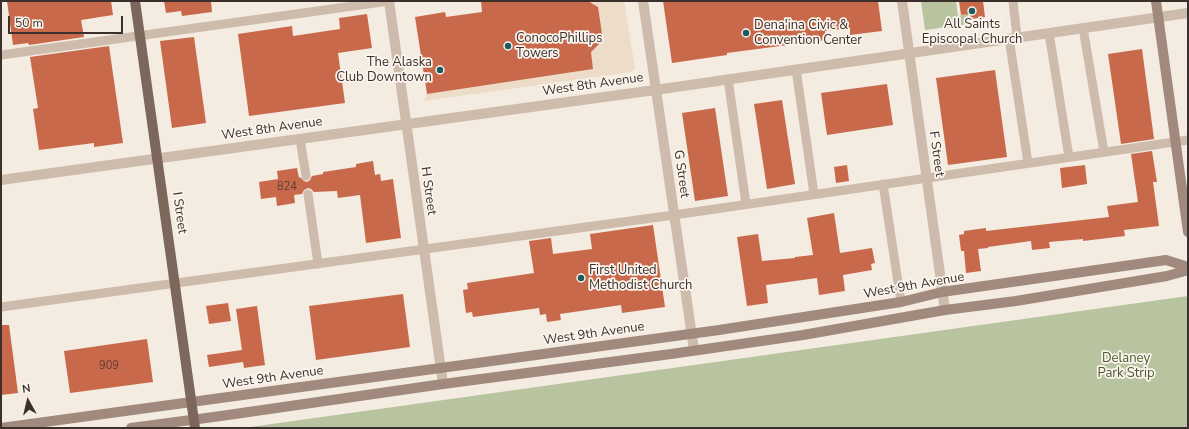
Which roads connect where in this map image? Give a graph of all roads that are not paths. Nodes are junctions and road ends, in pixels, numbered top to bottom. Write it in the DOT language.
graph roads {
  1 [pos="135,1"];
  2 [pos="389,1"];
  3 [pos="643,1"];
  4 [pos="902,1"];
  5 [pos="1013,1"];
  6 [pos="1156,1"];
  7 [pos="1188,13"];
  8 [pos="1158,17"];
  9 [pos="1083,28"];
  10 [pos="1049,33"];
  11 [pos="140,36"];
  12 [pos="1013,38"];
  13 [pos="909,53"];
  14 [pos="1,55"];
  15 [pos="796,69"];
  16 [pos="728,79"];
  17 [pos="655,90"];
  18 [pos="406,124"];
  19 [pos="300,139"];
  20 [pos="1188,140"];
  21 [pos="1175,142"];
  22 [pos="1104,152"];
  23 [pos="1069,157"];
  24 [pos="158,158"];
  25 [pos="1028,163"];
  26 [pos="306,176"];
  27 [pos="926,178"];
  28 [pos="1,180"];
  29 [pos="883,184"];
  30 [pos="308,194"];
  31 [pos="814,194"];
  32 [pos="746,204"];
  33 [pos="674,215"];
  34 [pos="1188,232"];
  35 [pos="424,249"];
  36 [pos="318,264"];
  37 [pos="1188,269"];
  38 [pos="175,284"];
  39 [pos="942,292"];
  40 [pos="901,302"];
  41 [pos="1,307"];
  42 [pos="945,310"];
  43 [pos="691,334"];
  44 [pos="694,350"];
  45 [pos="441,368"];
  46 [pos="443,384"];
  47 [pos="192,402"];
  48 [pos="195,424"];
  49 [pos="1,428"];
  50 [pos="131,428"];
  1 -- 11 [label="main road, I Street"];
  2 -- 11 [label="lane"];
  2 -- 18 [label="street, H Street"];
  3 -- 17 [label="street, G Street"];
  4 -- 13 [label="street, F Street"];
  5 -- 12 [label="lane"];
  6 -- 8 [label="street"];
  7 -- 8 [label="street, West 8th Avenue"];
  8 -- 9 [label="street, West 8th Avenue"];
  8 -- 21 [label="street"];
  9 -- 10 [label="street, West 8th Avenue"];
  9 -- 22 [label="lane"];
  10 -- 12 [label="street, West 8th Avenue"];
  10 -- 23 [label="lane"];
  11 -- 14 [label="lane"];
  11 -- 24 [label="main road, I Street"];
  12 -- 13 [label="street, West 8th Avenue"];
  12 -- 25 [label="lane"];
  13 -- 15 [label="street, West 8th Avenue"];
  13 -- 27 [label="street, F Street"];
  15 -- 16 [label="street, West 8th Avenue"];
  15 -- 31 [label="lane"];
  16 -- 17 [label="street, West 8th Avenue"];
  16 -- 32 [label="lane"];
  17 -- 18 [label="street, West 8th Avenue"];
  17 -- 33 [label="street, G Street"];
  18 -- 19 [label="street, West 8th Avenue"];
  18 -- 35 [label="street, H Street"];
  19 -- 24 [label="street, West 8th Avenue"];
  19 -- 26 [label="lane"];
  20 -- 21 [label="lane"];
  21 -- 22 [label="lane"];
  21 -- 34 [label="street"];
  22 -- 23 [label="lane"];
  23 -- 25 [label="lane"];
  24 -- 28 [label="street, West 8th Avenue"];
  24 -- 38 [label="main road, I Street"];
  25 -- 27 [label="lane"];
  27 -- 29 [label="lane"];
  27 -- 39 [label="street, F Street"];
  29 -- 31 [label="lane"];
  29 -- 40 [label="lane"];
  30 -- 36 [label="lane"];
  31 -- 32 [label="lane"];
  32 -- 33 [label="lane"];
  33 -- 35 [label="lane"];
  33 -- 43 [label="street, G Street"];
  35 -- 36 [label="lane"];
  35 -- 45 [label="street, H Street"];
  36 -- 38 [label="lane"];
  37 -- 39 [label="street, West 9th Avenue"];
  37 -- 42 [label="street, West 9th Avenue"];
  38 -- 41 [label="lane"];
  38 -- 47 [label="main road, I Street"];
  39 -- 40 [label="street, West 9th Avenue"];
  39 -- 42 [label="street, F Street"];
  40 -- 43 [label="street, West 9th Avenue"];
  42 -- 44 [label="street, West 9th Avenue"];
  43 -- 44 [label="street, G Street"];
  43 -- 45 [label="street, West 9th Avenue"];
  44 -- 46 [label="street, West 9th Avenue"];
  45 -- 46 [label="street, H Street"];
  45 -- 47 [label="street, West 9th Avenue"];
  46 -- 48 [label="street, West 9th Avenue"];
  47 -- 48 [label="main road, I Street"];
  47 -- 49 [label="street, West 9th Avenue"];
  48 -- 50 [label="street, West 9th Avenue"];
}
